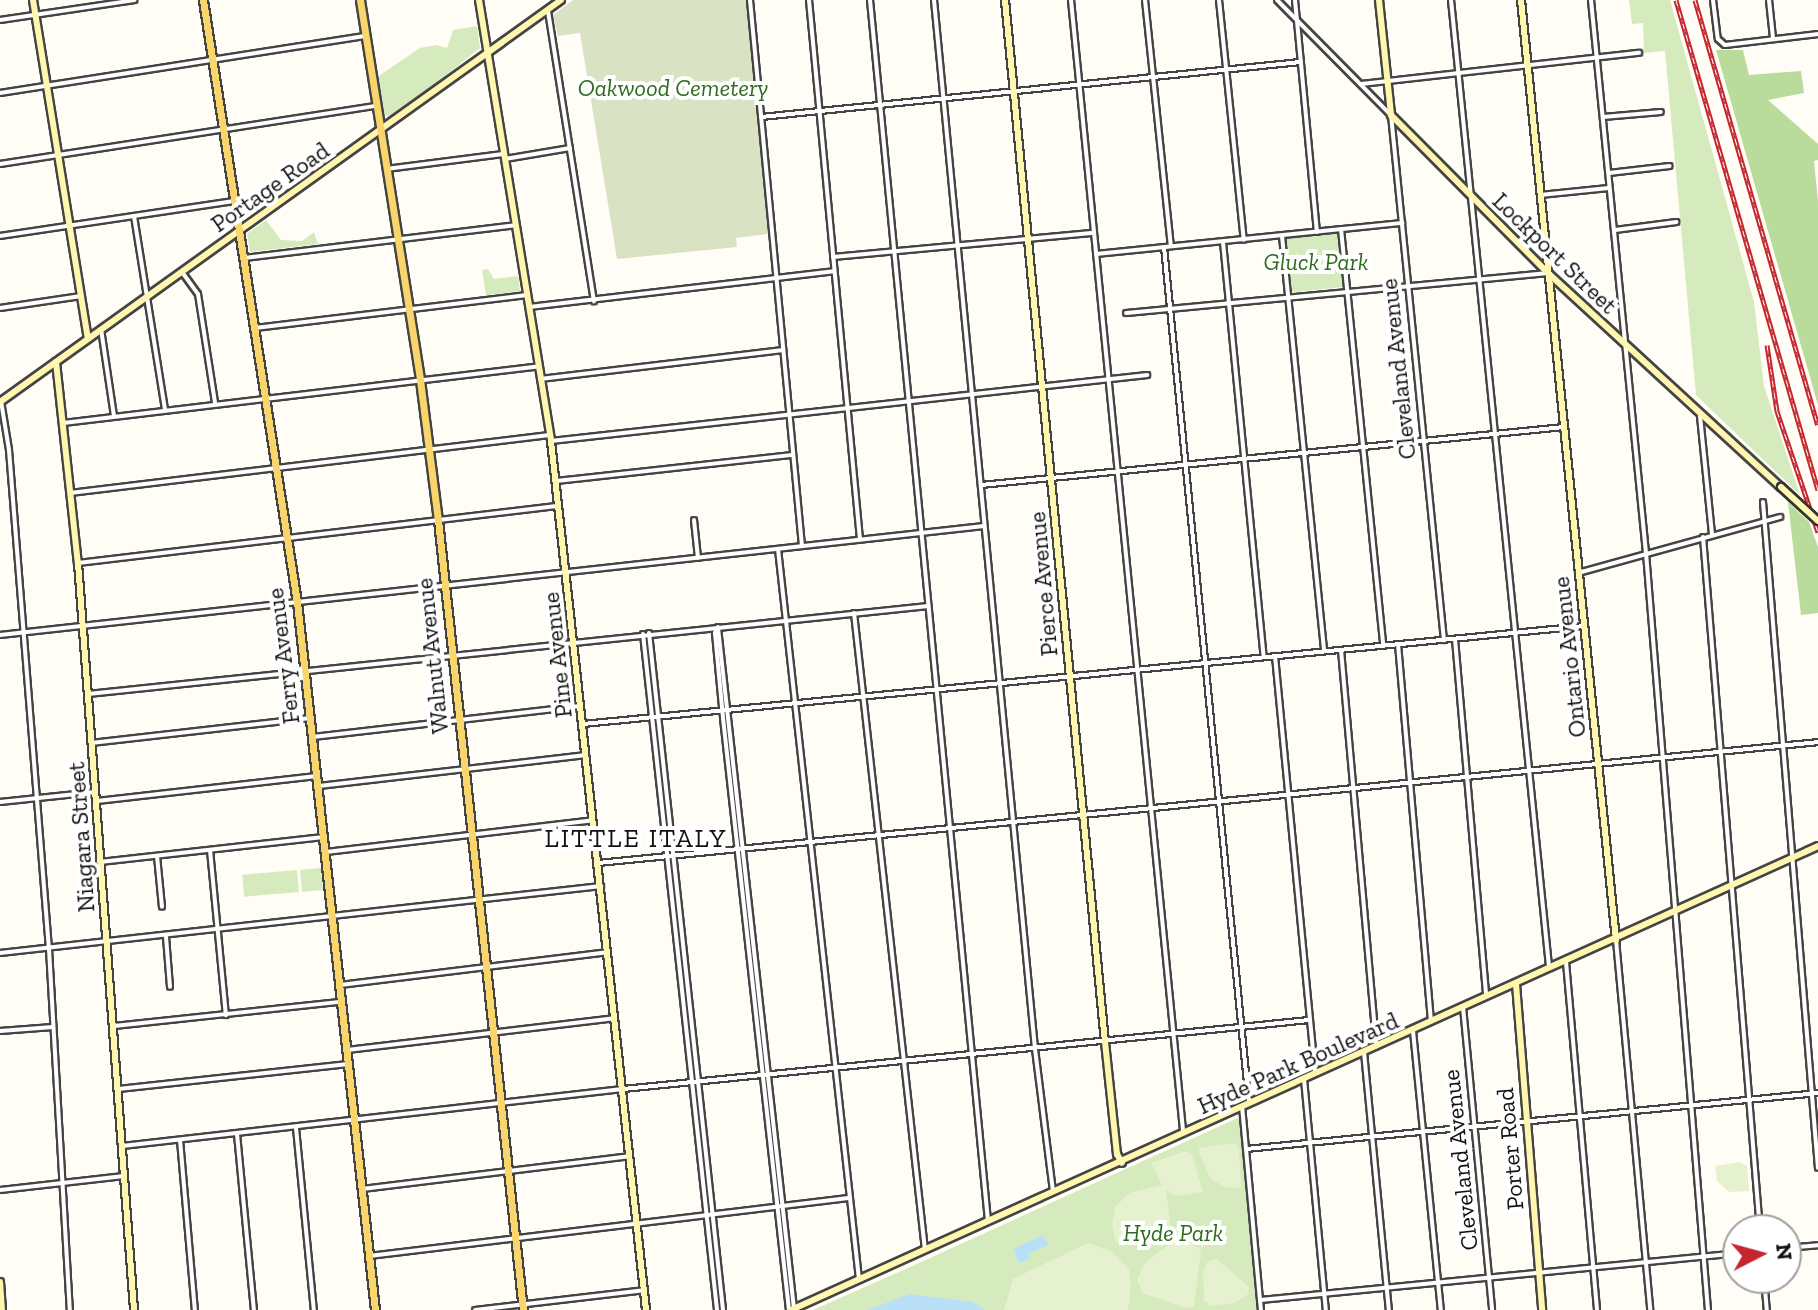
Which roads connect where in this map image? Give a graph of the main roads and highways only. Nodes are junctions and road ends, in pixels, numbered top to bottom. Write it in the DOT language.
graph roads {
  1 [pos="203,0"];
  2 [pos="360,0"];
  3 [pos="523,1307"];
  4 [pos="375,1310"];
  1 -- 4 [label="main road, Ferry Avenue"];
  2 -- 3 [label="main road, Walnut Avenue"];
}
